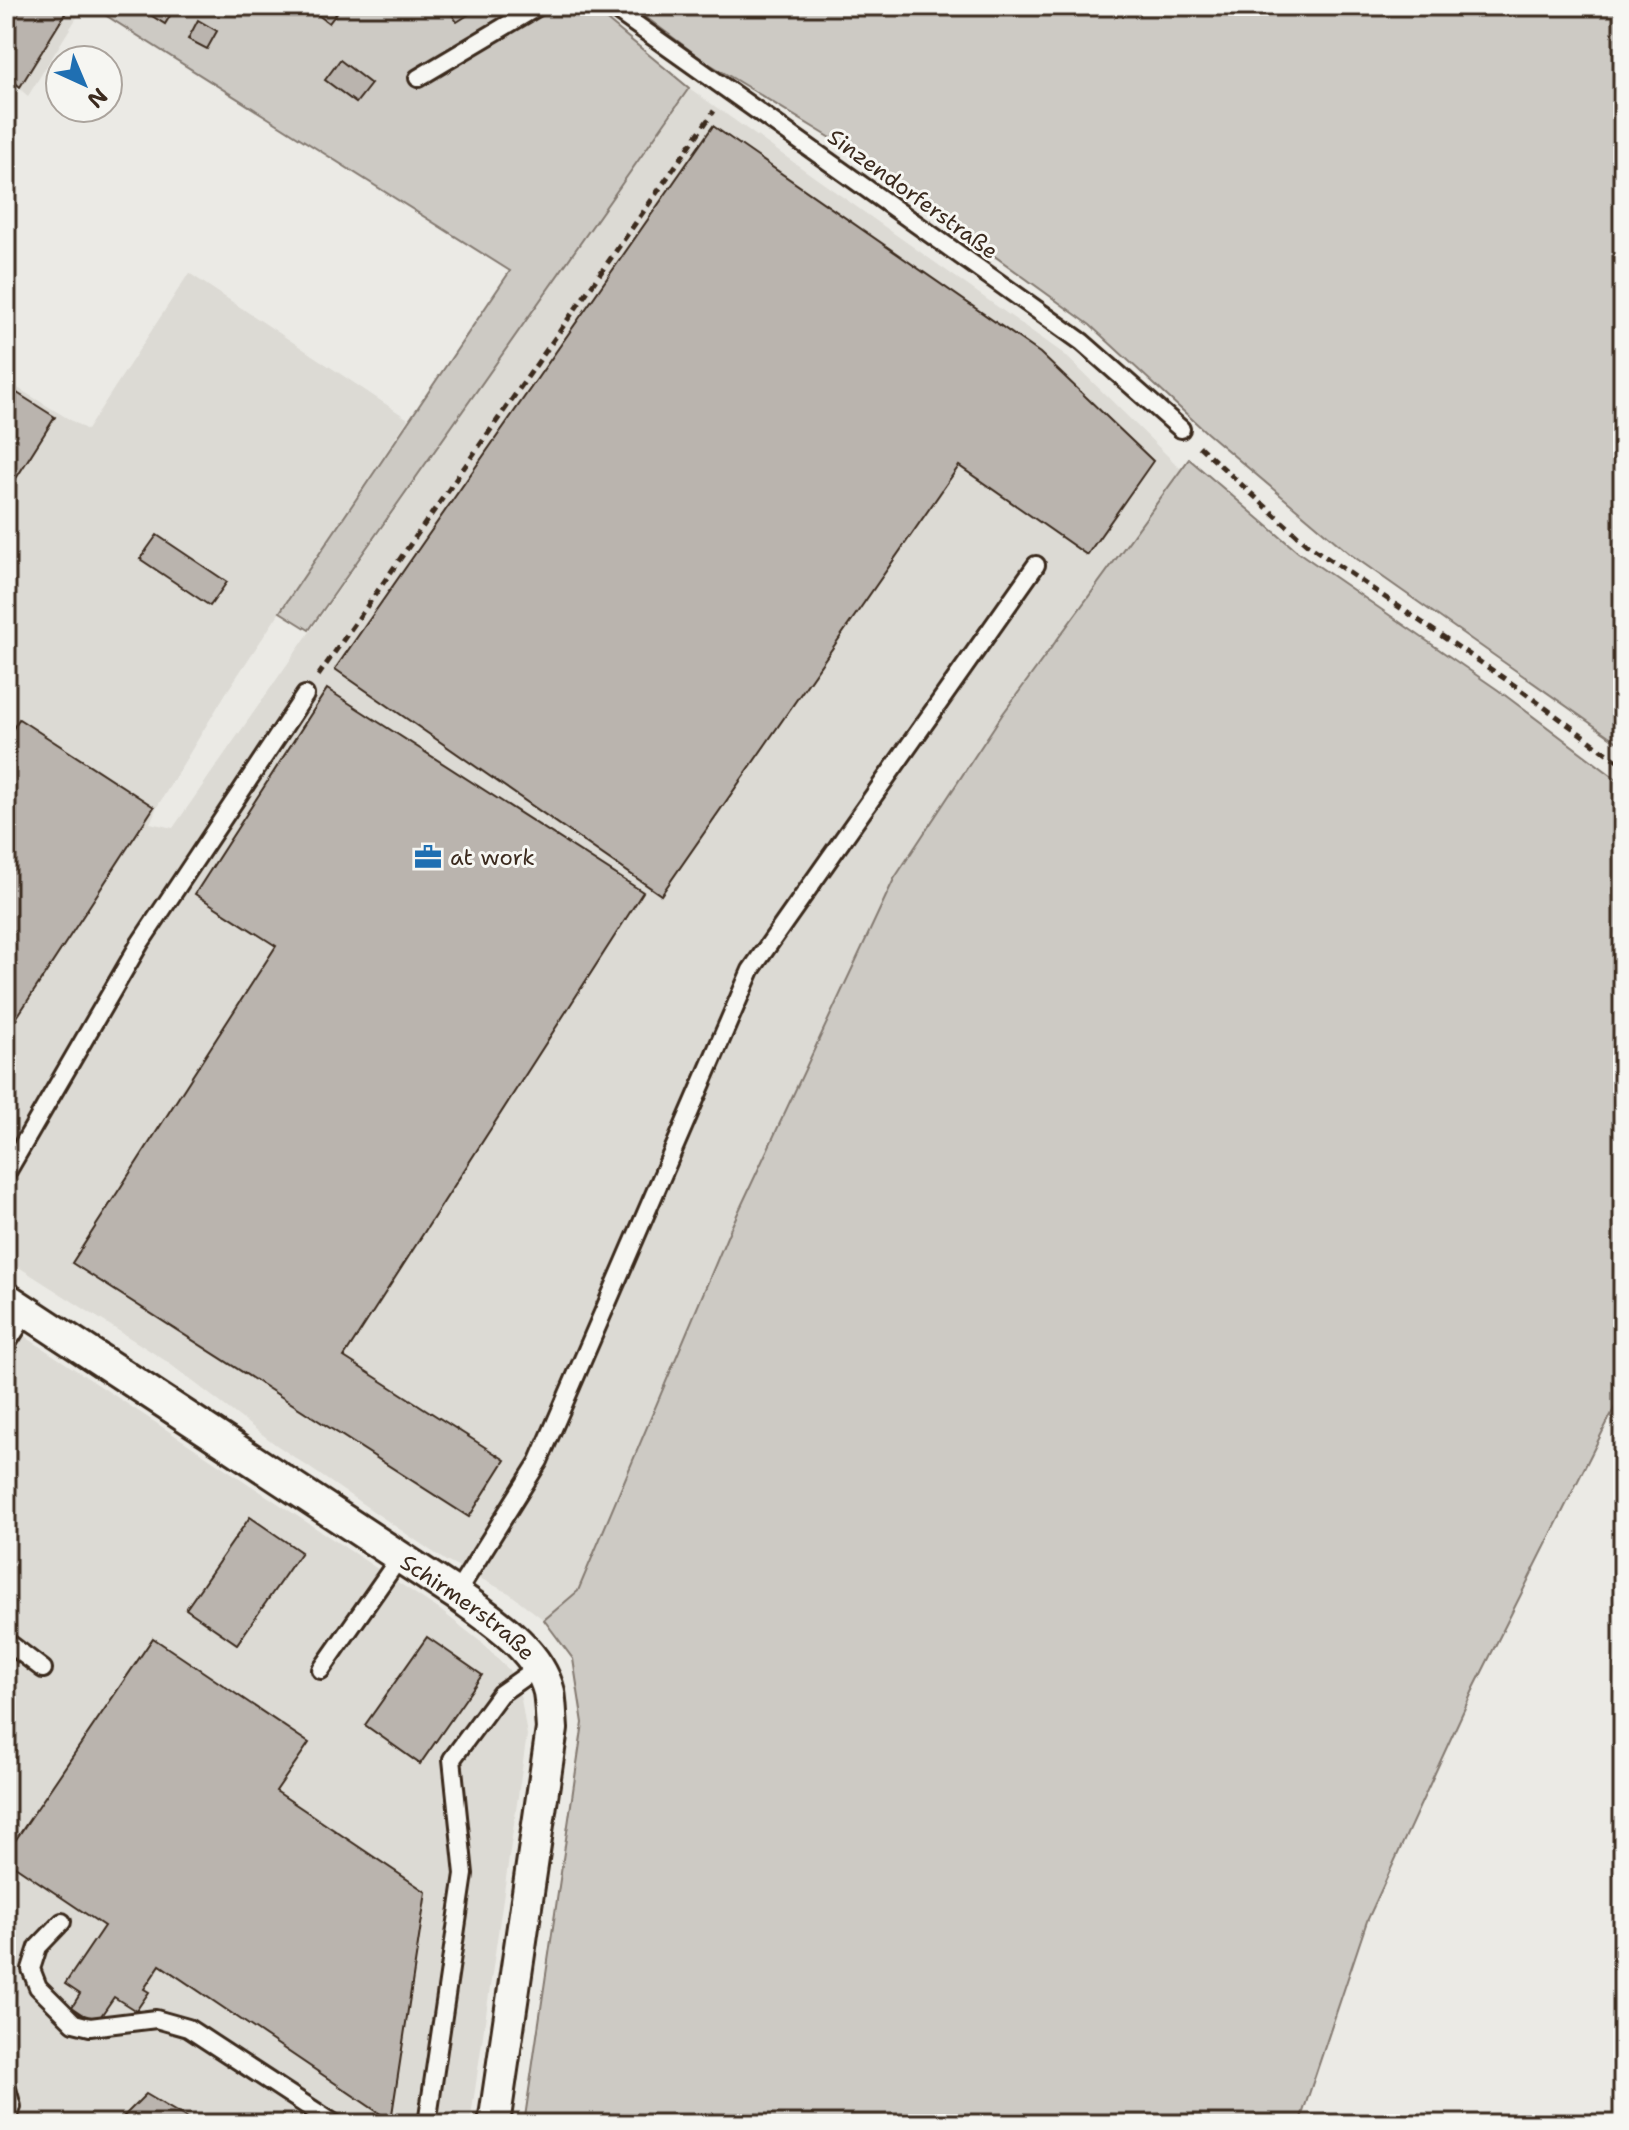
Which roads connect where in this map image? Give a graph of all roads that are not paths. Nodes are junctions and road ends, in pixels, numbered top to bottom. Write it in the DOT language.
graph roads {
  1 [pos="539,6"];
  2 [pos="610,6"];
  3 [pos="418,78"];
  4 [pos="1181,429"];
  5 [pos="1036,565"];
  6 [pos="305,695"];
  7 [pos="6,1174"];
  8 [pos="16,1305"];
  9 [pos="6,1345"];
  10 [pos="400,1557"];
  11 [pos="456,1594"];
  12 [pos="6,1641"];
  13 [pos="538,1667"];
  14 [pos="43,1669"];
  15 [pos="321,1670"];
  16 [pos="62,1922"];
  17 [pos="6,2085"];
  18 [pos="6,2123"];
  19 [pos="335,2124"];
  20 [pos="427,2124"];
  21 [pos="494,2124"];
  1 -- 3 [label="lane"];
  2 -- 4 [label="lane, Sinzendorferstraße"];
  5 -- 11 [label="lane"];
  6 -- 7 [label="lane"];
  8 -- 9 [label="lane"];
  8 -- 10 [label="street, Schirmerstraße"];
  10 -- 11 [label="street, Schirmerstraße"];
  10 -- 15 [label="lane"];
  11 -- 13 [label="street, Schirmerstraße"];
  12 -- 14 [label="lane"];
  13 -- 20 [label="lane"];
  13 -- 21 [label="street, Schirmerstraße"];
  16 -- 19 [label="lane"];
  17 -- 18 [label="lane"];
}
